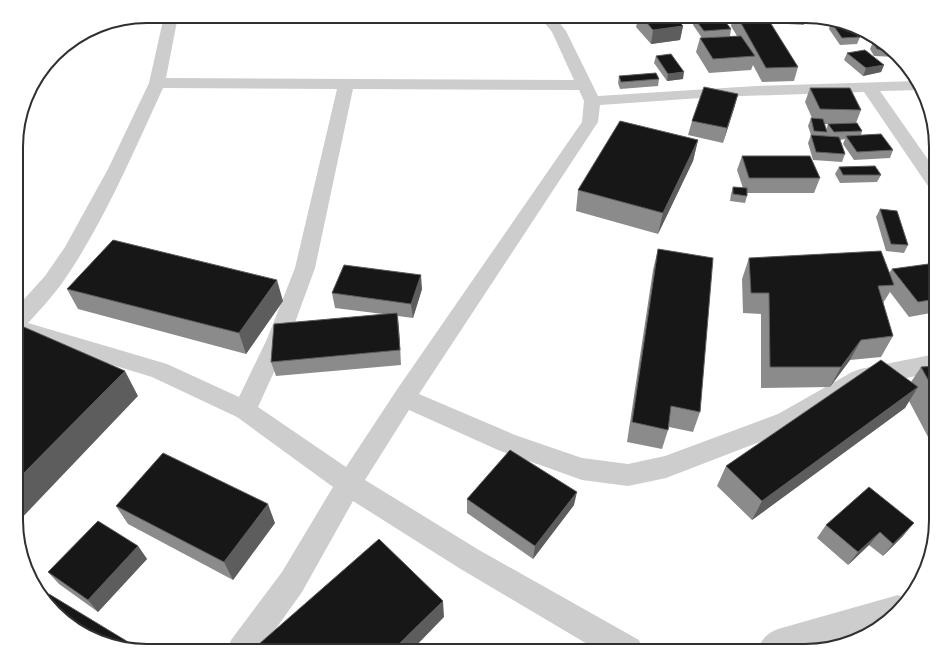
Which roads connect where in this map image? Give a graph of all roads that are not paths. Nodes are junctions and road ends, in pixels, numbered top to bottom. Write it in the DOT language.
graph roads {
  1 [pos="170,23"];
  2 [pos="552,23"];
  3 [pos="157,83"];
  4 [pos="346,84"];
  5 [pos="869,86"];
  6 [pos="913,86"];
  7 [pos="589,93"];
  8 [pos="929,175"];
  9 [pos="23,315"];
  10 [pos="23,330"];
  11 [pos="929,363"];
  12 [pos="404,398"];
  13 [pos="245,410"];
  14 [pos="348,484"];
  15 [pos="888,612"];
  16 [pos="247,644"];
  17 [pos="616,644"];
  18 [pos="778,644"];
  1 -- 3 [label="street"];
  2 -- 7 [label="street"];
  3 -- 4 [label="street"];
  3 -- 9 [label="street"];
  4 -- 7 [label="street"];
  4 -- 13 [label="street"];
  5 -- 6 [label="street"];
  5 -- 7 [label="street"];
  5 -- 8 [label="street"];
  7 -- 12 [label="street"];
  10 -- 13 [label="street"];
  11 -- 12 [label="street"];
  12 -- 14 [label="street"];
  13 -- 14 [label="street"];
  14 -- 16 [label="street"];
  14 -- 17 [label="street"];
  15 -- 18 [label="street"];
}
